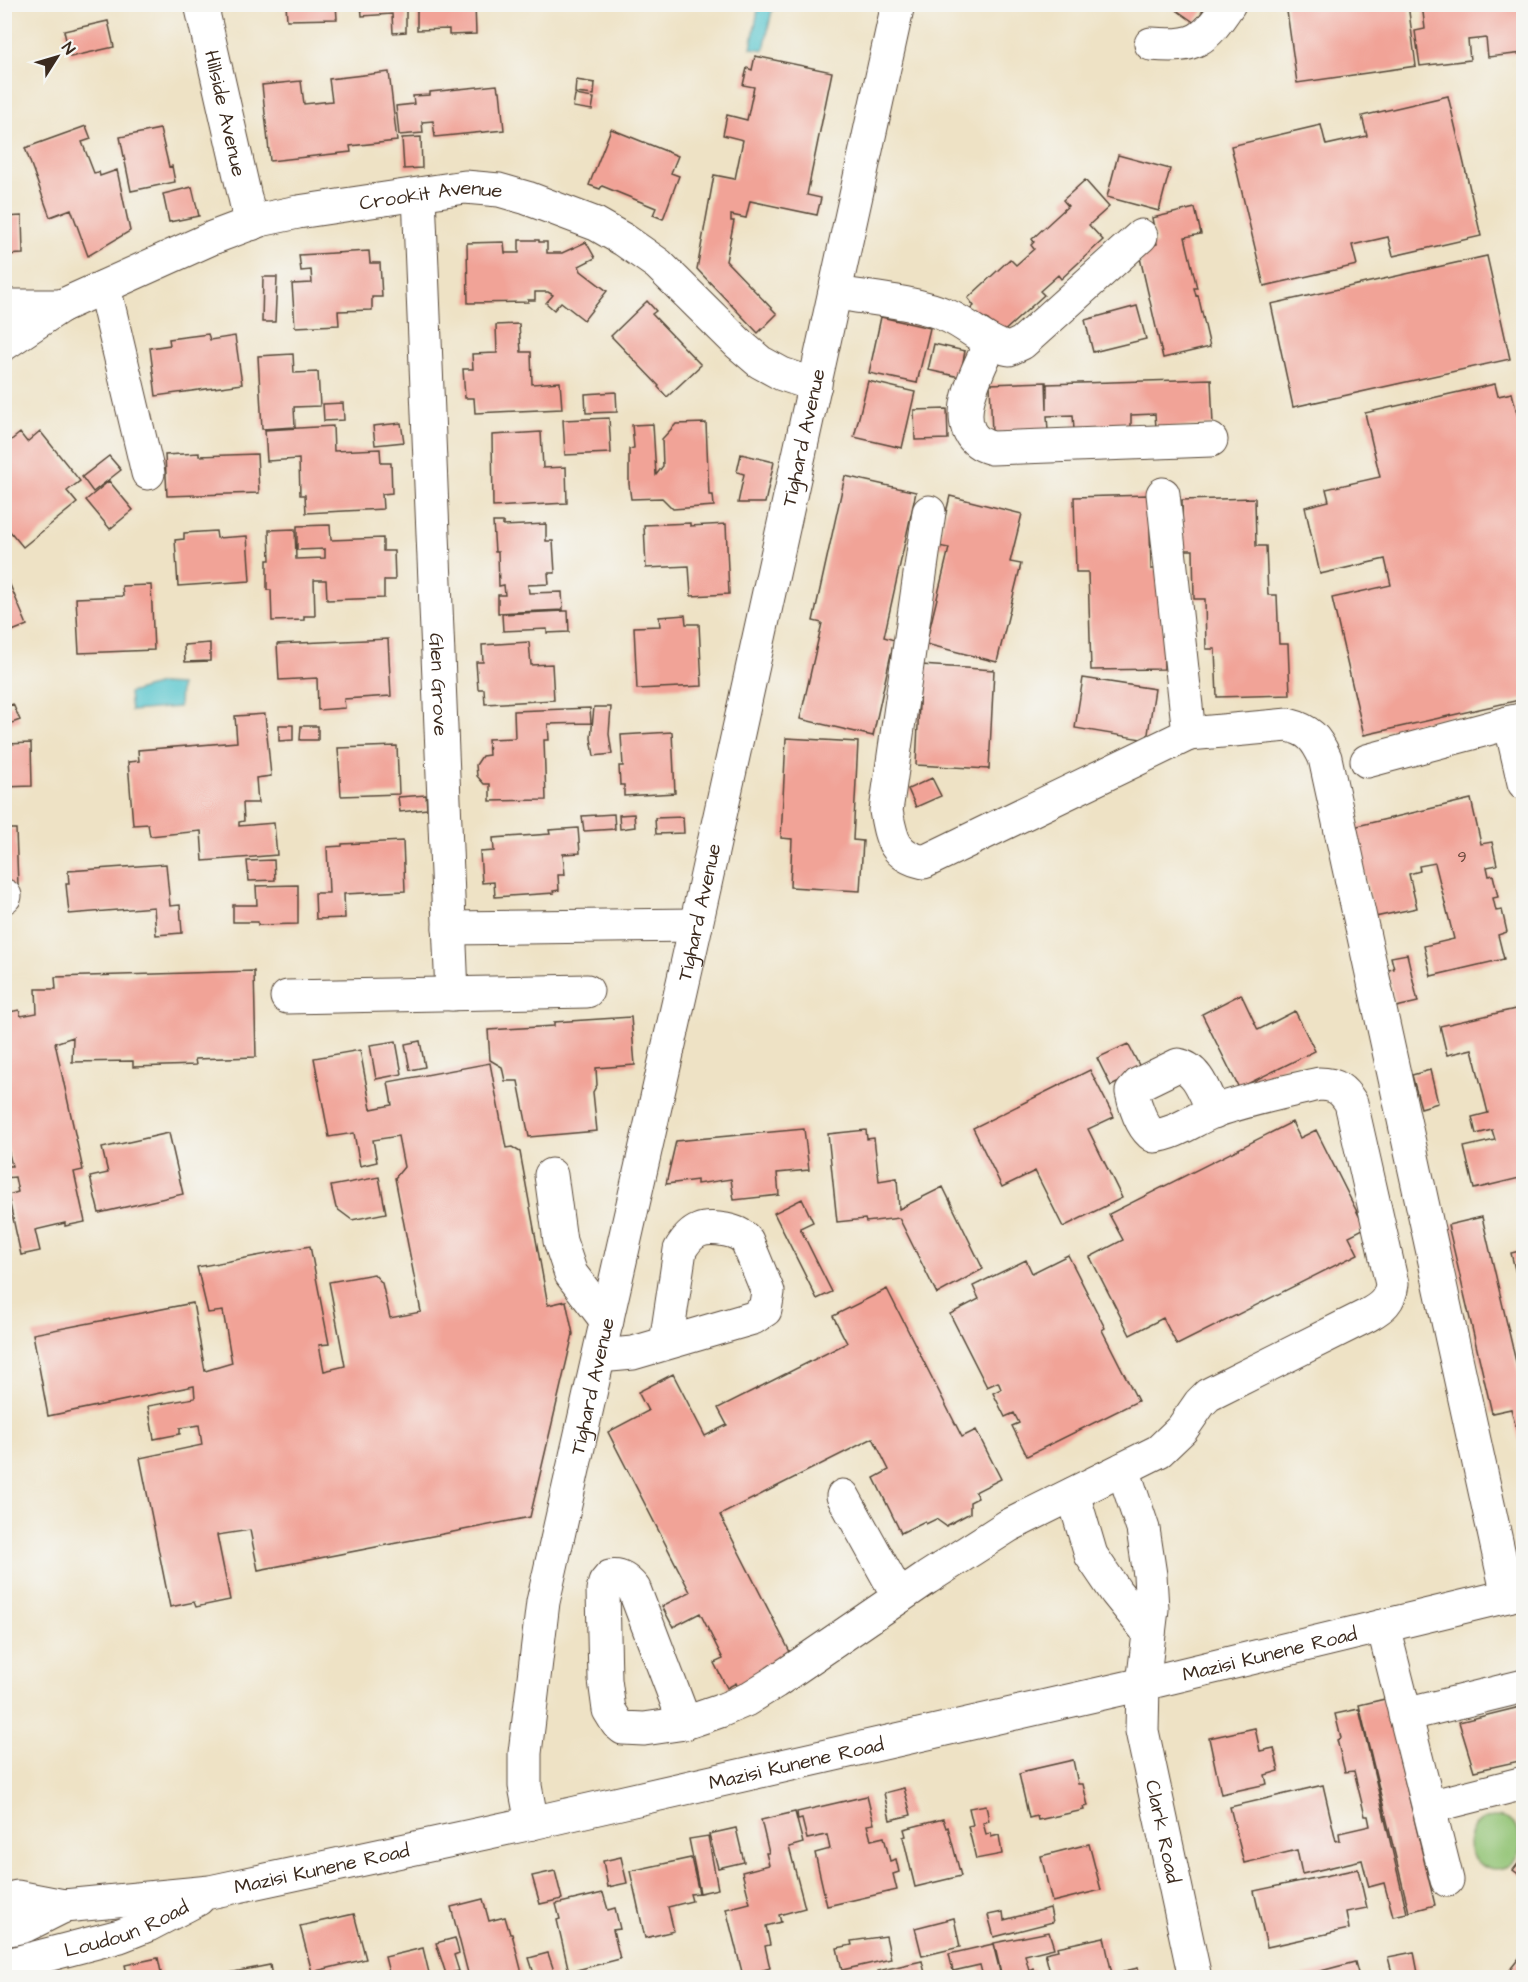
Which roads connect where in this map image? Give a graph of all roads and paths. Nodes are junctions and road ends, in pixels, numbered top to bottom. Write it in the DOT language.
graph roads {
  1 [pos="201,4"];
  2 [pos="898,4"];
  3 [pos="1228,4"];
  4 [pos="1151,44"];
  5 [pos="420,195"];
  6 [pos="251,224"];
  7 [pos="1141,236"];
  8 [pos="104,287"];
  9 [pos="835,292"];
  10 [pos="4,306"];
  11 [pos="61,306"];
  12 [pos="991,342"];
  13 [pos="4,344"];
  14 [pos="815,385"];
  15 [pos="1211,440"];
  16 [pos="148,473"];
  17 [pos="1163,494"];
  18 [pos="929,513"];
  19 [pos="1517,721"];
  20 [pos="1189,734"];
  21 [pos="1367,761"];
  22 [pos="1524,783"];
  23 [pos="696,925"];
  24 [pos="449,928"];
  25 [pos="587,992"];
  26 [pos="452,994"];
  27 [pos="287,997"];
  28 [pos="1214,1112"];
  29 [pos="551,1175"];
  30 [pos="607,1321"];
  31 [pos="666,1343"];
  32 [pos="599,1356"];
  33 [pos="1123,1469"];
  34 [pos="1073,1494"];
  35 [pos="843,1496"];
  36 [pos="1516,1594"];
  37 [pos="899,1597"];
  38 [pos="1383,1626"];
  39 [pos="1149,1633"];
  40 [pos="1143,1684"];
  41 [pos="1524,1686"];
  42 [pos="1406,1715"];
  43 [pos="685,1723"];
  44 [pos="1524,1783"];
  45 [pos="1429,1807"];
  46 [pos="532,1823"];
  47 [pos="1448,1880"];
  48 [pos="210,1892"];
  49 [pos="11,1906"];
  50 [pos="4,1966"];
  51 [pos="1195,1977"];
  1 -- 6 [label="street, Hillside Avenue"];
  2 -- 9 [label="street, Tighard Avenue"];
  3 -- 4 [label="street"];
  5 -- 6 [label="street, Crookit Avenue"];
  5 -- 14 [label="street, Crookit Avenue"];
  5 -- 24 [label="street, Glen Grove"];
  6 -- 8 [label="street, Crookit Avenue"];
  7 -- 12 [label="street"];
  8 -- 11 [label="street, Crookit Avenue"];
  8 -- 16 [label="street"];
  9 -- 12 [label="street"];
  9 -- 14 [label="street, Tighard Avenue"];
  10 -- 11 [label="street, Crookit Avenue"];
  11 -- 13 [label="street"];
  12 -- 15 [label="street"];
  14 -- 23 [label="street, Tighard Avenue"];
  17 -- 20 [label="street"];
  18 -- 20 [label="street"];
  19 -- 21 [label="street"];
  19 -- 22 [label="street"];
  20 -- 36 [label="street"];
  23 -- 24 [label="street"];
  23 -- 30 [label="street, Tighard Avenue"];
  24 -- 26 [label="street, Glen Grove"];
  25 -- 26 [label="street"];
  26 -- 27 [label="street"];
  28 -- 33 [label="street"];
  29 -- 30 [label="street"];
  30 -- 32 [label="street, Tighard Avenue"];
  31 -- 32 [label="street"];
  32 -- 46 [label="street, Tighard Avenue"];
  33 -- 34 [label="street"];
  33 -- 39 [label="street, Clark Road"];
  34 -- 37 [label="street"];
  34 -- 39 [label="street"];
  35 -- 37 [label="street"];
  36 -- 38 [label="street, Mazisi Kunene Road"];
  37 -- 43 [label="street"];
  38 -- 40 [label="street, Mazisi Kunene Road"];
  38 -- 42 [label="street"];
  39 -- 40 [label="street, Clark Road"];
  40 -- 46 [label="street, Mazisi Kunene Road"];
  40 -- 51 [label="street, Clark Road"];
  41 -- 42 [label="street"];
  42 -- 45 [label="street"];
  44 -- 45 [label="street"];
  45 -- 47 [label="street"];
  46 -- 48 [label="street, Mazisi Kunene Road"];
  48 -- 49 [label="street, Mazisi Kunene Road"];
  48 -- 50 [label="street, Loudoun Road"];
}
